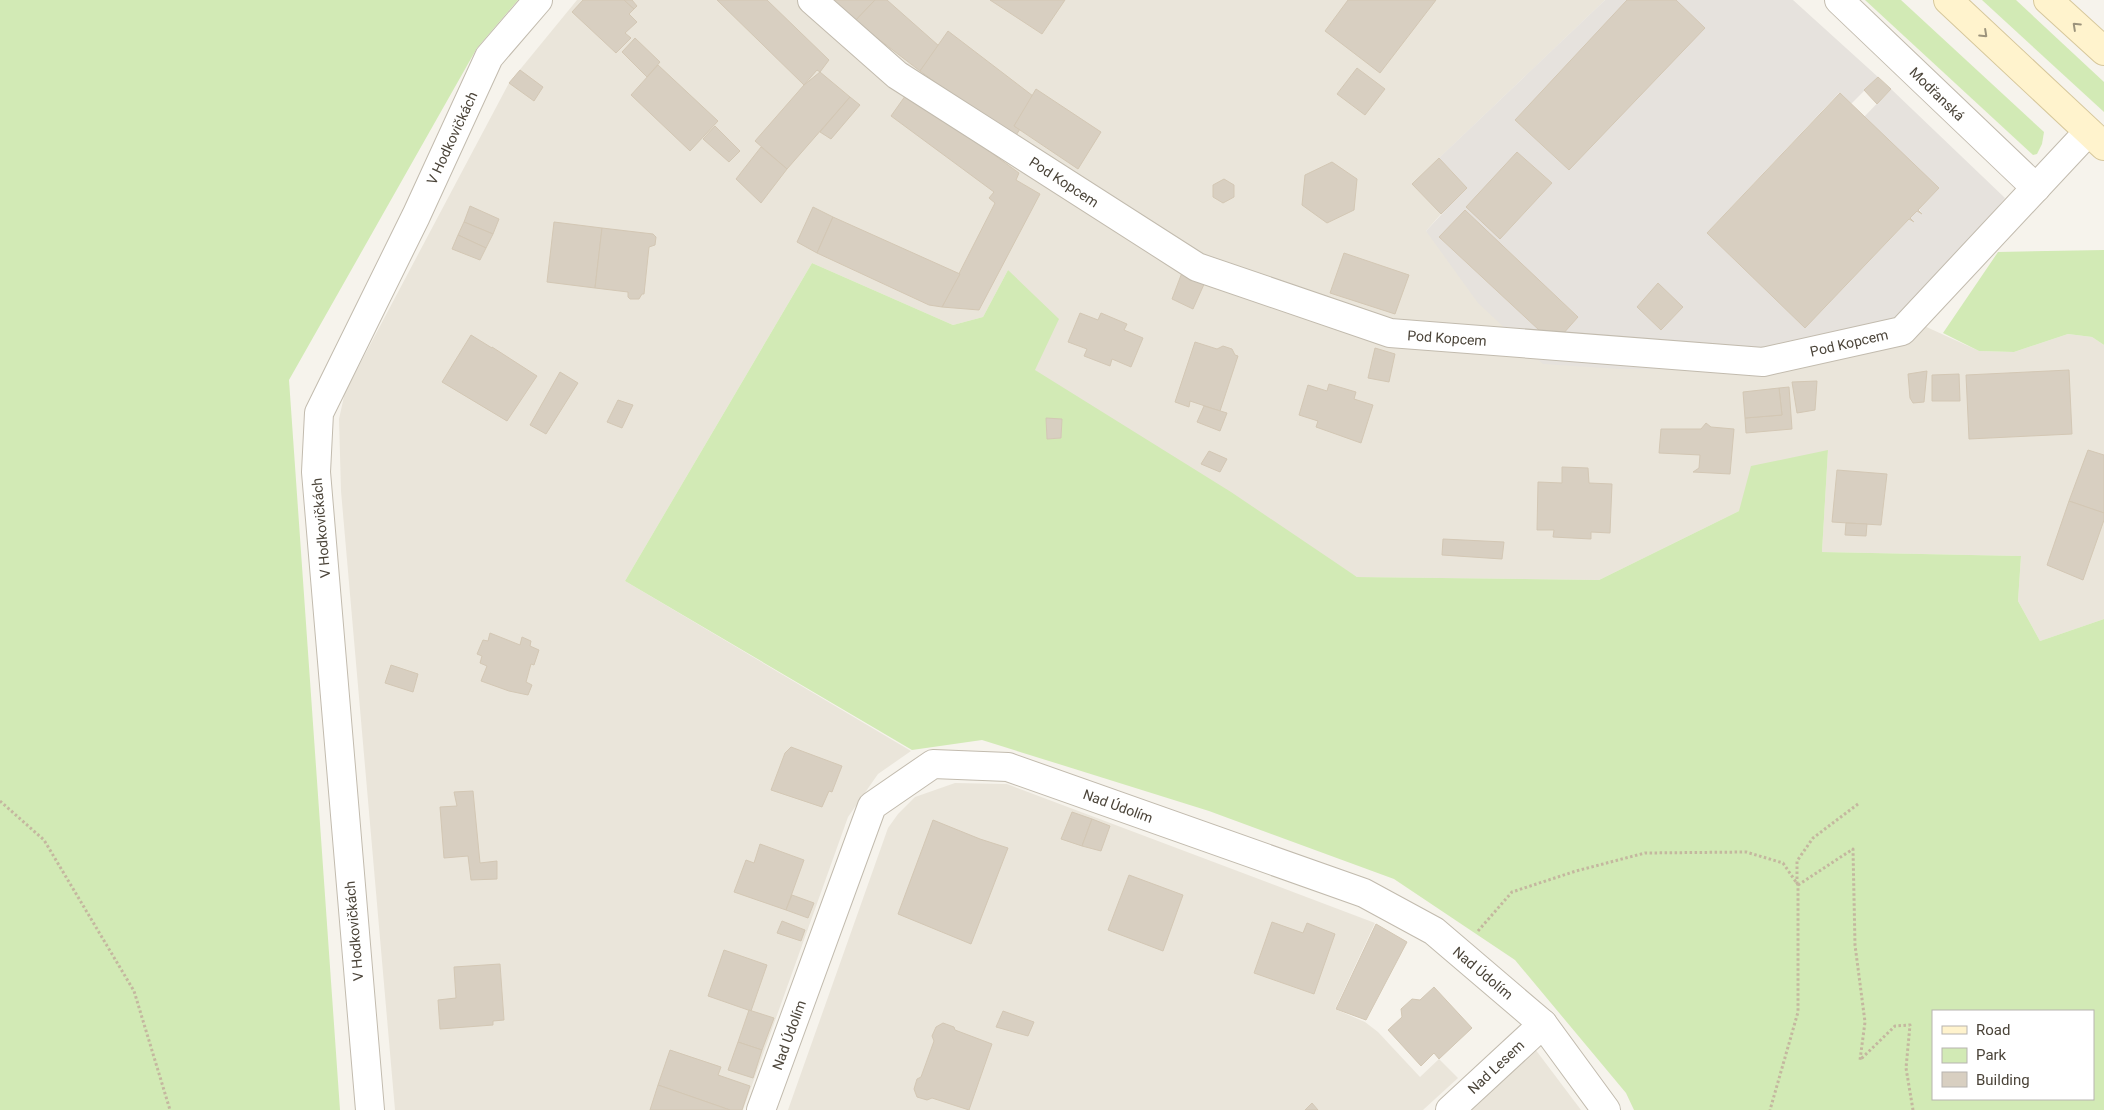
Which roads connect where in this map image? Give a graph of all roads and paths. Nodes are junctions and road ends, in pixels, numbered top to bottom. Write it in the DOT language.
graph roads {
  1 [pos="538,0"];
  2 [pos="812,0"];
  3 [pos="1839,0"];
  4 [pos="1948,0"];
  5 [pos="2048,0"];
  6 [pos="2104,51"];
  7 [pos="2096,139"];
  8 [pos="2036,188"];
  9 [pos="0,801"];
  10 [pos="1858,804"];
  11 [pos="1798,885"];
  12 [pos="1459,952"];
  13 [pos="1543,1024"];
  14 [pos="170,1110"];
  15 [pos="370,1110"];
  16 [pos="761,1110"];
  17 [pos="1450,1110"];
  18 [pos="1606,1110"];
  19 [pos="1770,1110"];
  20 [pos="1913,1110"];
  1 -- 15 [label="street, V Hodkovičkách"];
  2 -- 8 [label="street, Pod Kopcem"];
  3 -- 8 [label="street, Modřanská"];
  4 -- 7 [label="main road, one-way"];
  6 -- 5 [label="main road, one-way"];
  7 -- 8 [label="street, Pod Kopcem"];
  9 -- 14 [label="path"];
  10 -- 11 [label="path"];
  11 -- 12 [label="path"];
  11 -- 19 [label="path"];
  11 -- 20 [label="path"];
  12 -- 13 [label="street, Nad Údolím"];
  12 -- 16 [label="street, Nad Údolím"];
  13 -- 17 [label="street, Nad Lesem"];
  13 -- 18 [label="street, Nad Údolím"];
}
